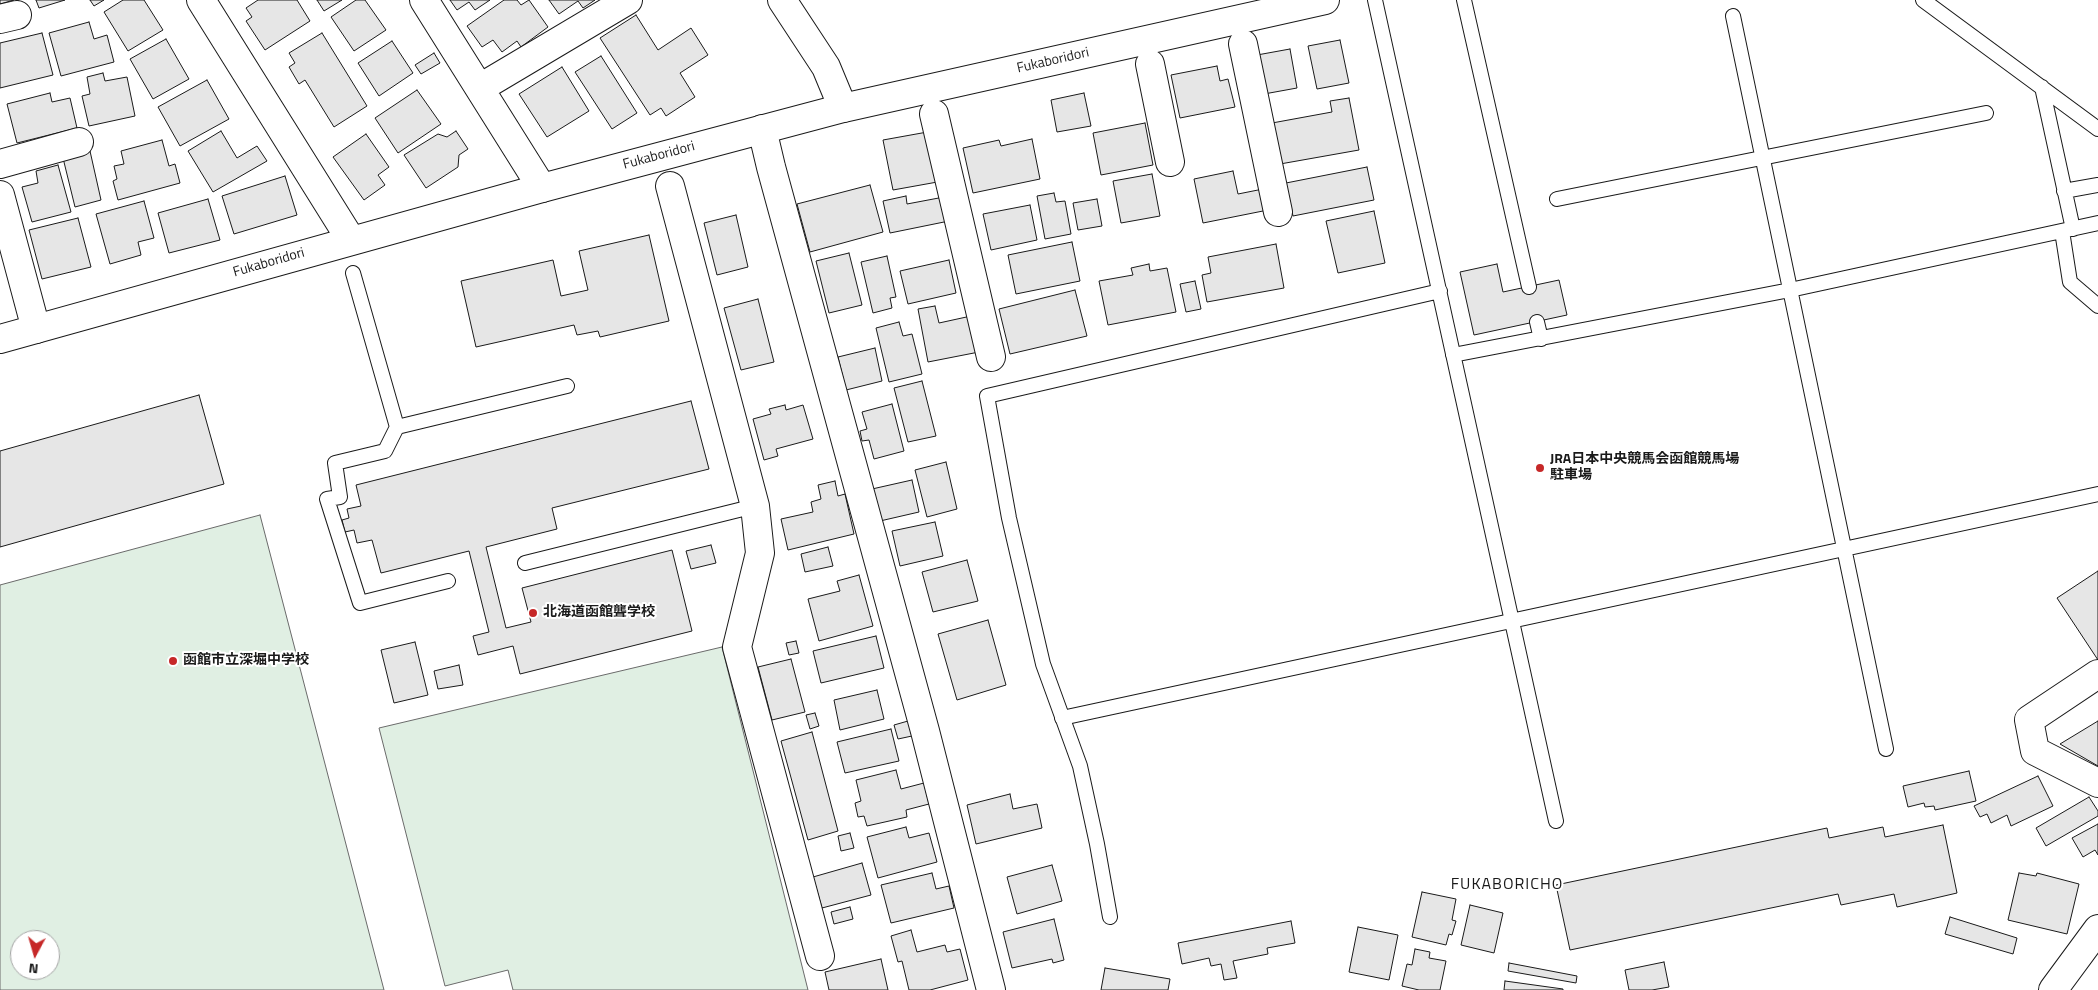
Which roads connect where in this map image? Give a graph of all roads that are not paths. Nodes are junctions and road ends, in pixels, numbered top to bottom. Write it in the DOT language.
graph roads {
  1 [pos="200,0"];
  2 [pos="424,0"];
  3 [pos="628,0"];
  4 [pos="782,0"];
  5 [pos="1326,0"];
  6 [pos="1375,0"];
  7 [pos="1464,0"];
  8 [pos="1923,0"];
  9 [pos="1733,16"];
  10 [pos="1243,44"];
  11 [pos="1150,64"];
  12 [pos="2042,87"];
  13 [pos="480,88"];
  14 [pos="842,108"];
  15 [pos="1986,113"];
  16 [pos="934,114"];
  17 [pos="762,128"];
  18 [pos="2098,129"];
  19 [pos="79,142"];
  20 [pos="1763,158"];
  21 [pos="1170,162"];
  22 [pos="0,164"];
  23 [pos="2098,185"];
  24 [pos="670,186"];
  25 [pos="542,188"];
  26 [pos="2064,190"];
  27 [pos="0,195"];
  28 [pos="1556,199"];
  29 [pos="1278,212"];
  30 [pos="2098,223"];
  31 [pos="2067,230"];
  32 [pos="351,240"];
  33 [pos="353,273"];
  34 [pos="1529,287"];
  35 [pos="1790,290"];
  36 [pos="1440,291"];
  37 [pos="2098,306"];
  38 [pos="1537,322"];
  39 [pos="36,329"];
  40 [pos="0,339"];
  41 [pos="1541,339"];
  42 [pos="1453,355"];
  43 [pos="991,357"];
  44 [pos="567,386"];
  45 [pos="397,427"];
  46 [pos="2098,494"];
  47 [pos="755,506"];
  48 [pos="1844,549"];
  49 [pos="525,563"];
  50 [pos="448,581"];
  51 [pos="1512,620"];
  52 [pos="2098,674"];
  53 [pos="1062,718"];
  54 [pos="1886,749"];
  55 [pos="2098,783"];
  56 [pos="1556,821"];
  57 [pos="1110,917"];
  58 [pos="2098,929"];
  59 [pos="820,956"];
  60 [pos="991,990"];
  61 [pos="2053,990"];
  1 -- 32 [label="street"];
  2 -- 13 [label="street"];
  3 -- 13 [label="street"];
  4 -- 14 [label="street"];
  5 -- 14 [label="street, Fukaboridori"];
  6 -- 36 [label="lane"];
  7 -- 34 [label="lane"];
  8 -- 12 [label="lane"];
  9 -- 20 [label="lane"];
  10 -- 29 [label="street"];
  11 -- 21 [label="street"];
  12 -- 18 [label="lane"];
  12 -- 26 [label="lane"];
  13 -- 25 [label="street"];
  14 -- 17 [label="street, Fukaboridori"];
  15 -- 20 [label="lane"];
  16 -- 43 [label="street"];
  17 -- 25 [label="street, Fukaboridori"];
  17 -- 60 [label="street"];
  19 -- 22 [label="street"];
  20 -- 28 [label="lane"];
  20 -- 35 [label="lane"];
  23 -- 26 [label="lane"];
  24 -- 47 [label="street"];
  25 -- 32 [label="street, Fukaboridori"];
  26 -- 31 [label="lane"];
  27 -- 39 [label="street"];
  30 -- 31 [label="lane"];
  31 -- 35 [label="lane"];
  31 -- 37 [label="lane"];
  32 -- 39 [label="street, Fukaboridori"];
  33 -- 45 [label="lane"];
  35 -- 41 [label="lane"];
  35 -- 48 [label="lane"];
  36 -- 42 [label="lane"];
  36 -- 53 [label="lane"];
  38 -- 41 [label="lane"];
  39 -- 40 [label="street, Fukaboridori"];
  41 -- 42 [label="lane"];
  42 -- 51 [label="lane"];
  44 -- 45 [label="lane"];
  45 -- 50 [label="lane"];
  46 -- 48 [label="lane"];
  47 -- 49 [label="lane"];
  47 -- 59 [label="street"];
  48 -- 51 [label="lane"];
  48 -- 54 [label="lane"];
  51 -- 53 [label="lane"];
  51 -- 56 [label="lane"];
  52 -- 55 [label="street"];
  53 -- 57 [label="lane"];
  58 -- 61 [label="street"];
}
